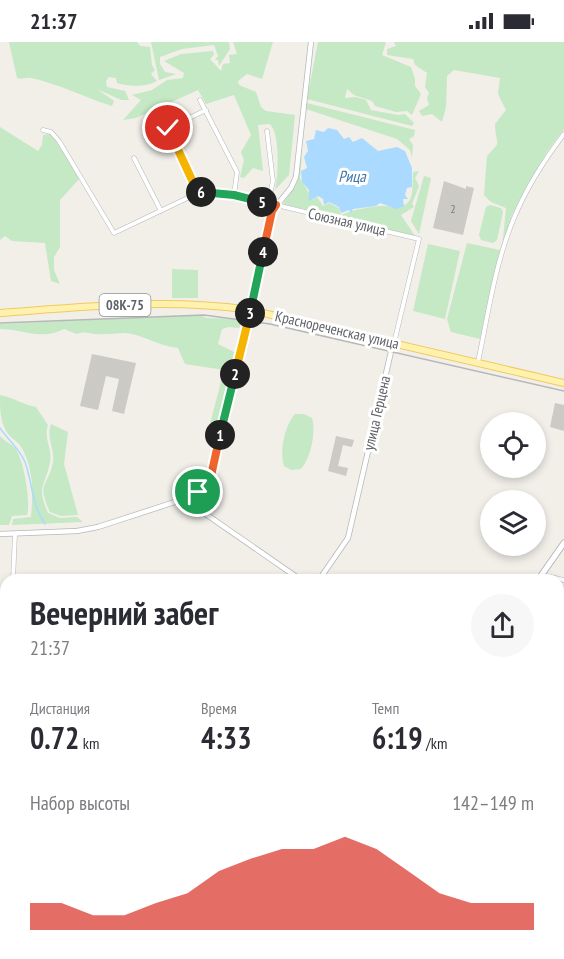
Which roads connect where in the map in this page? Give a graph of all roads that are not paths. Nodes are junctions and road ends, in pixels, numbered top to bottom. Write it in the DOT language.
graph roads {
  1 [pos="311,42"];
  2 [pos="200,100"];
  3 [pos="206,110"];
  4 [pos="162,115"];
  5 [pos="168,128"];
  6 [pos="44,130"];
  7 [pos="267,131"];
  8 [pos="564,134"];
  9 [pos="134,158"];
  10 [pos="198,193"];
  11 [pos="234,195"];
  12 [pos="268,203"];
  13 [pos="276,205"];
  14 [pos="161,211"];
  15 [pos="419,239"];
  16 [pos="250,310"];
  17 [pos="0,313"];
  18 [pos="393,344"];
  19 [pos="478,362"];
  20 [pos="564,383"];
  21 [pos="184,499"];
  22 [pos="0,534"];
  23 [pos="15,534"];
  24 [pos="564,543"];
  25 [pos="13,574"];
  26 [pos="292,574"];
  27 [pos="323,574"];
  28 [pos="543,574"];
  1 -- 13 [label="street"];
  2 -- 3 [label="street"];
  3 -- 5 [label="street"];
  3 -- 11 [label="street"];
  4 -- 5 [label="street"];
  5 -- 10 [label="street"];
  6 -- 14 [label="street"];
  7 -- 12 [label="street"];
  8 -- 19 [label="street"];
  9 -- 14 [label="street"];
  10 -- 11 [label="street, Союзная улица"];
  10 -- 14 [label="street"];
  11 -- 12 [label="street, Союзная улица"];
  12 -- 13 [label="street, Союзная улица"];
  13 -- 15 [label="street, Союзная улица"];
  13 -- 16 [label="street"];
  15 -- 18 [label="street, улица Герцена"];
  16 -- 17 [label="main road, Краснореченская улица / 08К-75"];
  16 -- 18 [label="main road, Краснореченская улица / 08К-75"];
  16 -- 21 [label="street"];
  18 -- 19 [label="main road, Краснореченская улица / 08К-75"];
  18 -- 27 [label="street, улица Герцена"];
  19 -- 20 [label="main road, Краснореченская улица / 08К-75"];
  21 -- 23 [label="street"];
  21 -- 26 [label="street"];
  22 -- 23 [label="street"];
  23 -- 25 [label="street"];
  24 -- 28 [label="main road"];
}
